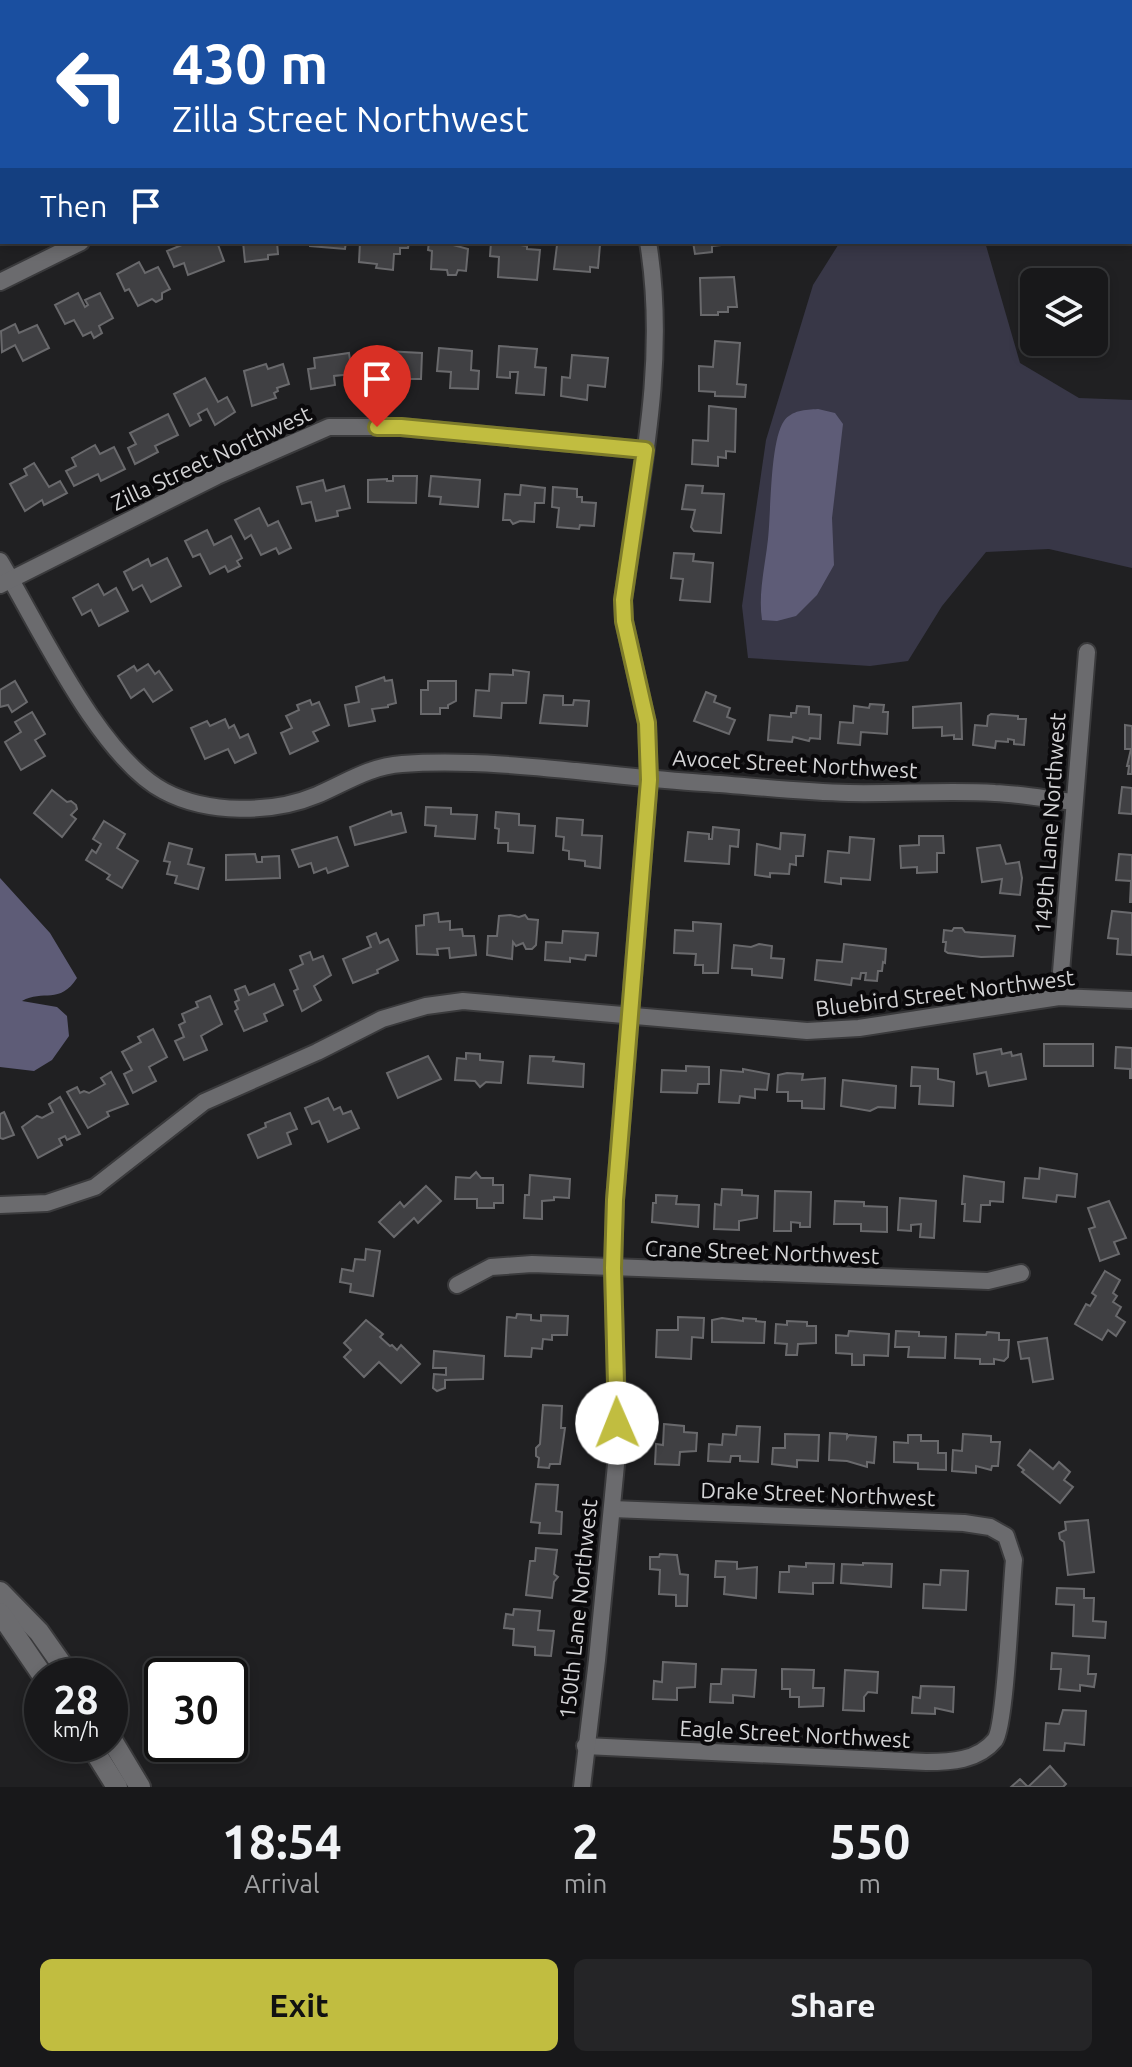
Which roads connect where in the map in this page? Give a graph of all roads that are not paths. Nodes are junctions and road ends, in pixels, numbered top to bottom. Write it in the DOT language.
graph roads {
  1 [pos="77,244"];
  2 [pos="648,244"];
  3 [pos="0,282"];
  4 [pos="645,450"];
  5 [pos="0,561"];
  6 [pos="6,582"];
  7 [pos="1087,652"];
  8 [pos="649,780"];
  9 [pos="1073,802"];
  10 [pos="1059,997"];
  11 [pos="1132,1000"];
  12 [pos="629,1017"];
  13 [pos="0,1205"];
  14 [pos="613,1268"];
  15 [pos="1021,1273"];
  16 [pos="457,1285"];
  17 [pos="612,1509"];
  18 [pos="0,1592"];
  19 [pos="0,1613"];
  20 [pos="31,1658"];
  21 [pos="57,1658"];
  22 [pos="996,1739"];
  23 [pos="585,1746"];
  24 [pos="101,1762"];
  25 [pos="125,1762"];
  26 [pos="117,1787"];
  27 [pos="140,1787"];
  28 [pos="582,1787"];
  1 -- 3 [label="street"];
  2 -- 4 [label="street, 150th Lane Northwest"];
  4 -- 6 [label="street, Zilla Street Northwest"];
  4 -- 8 [label="street, 150th Lane Northwest"];
  5 -- 6 [label="street, Avocet Street Northwest"];
  6 -- 8 [label="street, Avocet Street Northwest"];
  7 -- 9 [label="street, 149th Lane Northwest"];
  8 -- 9 [label="street, Avocet Street Northwest"];
  8 -- 12 [label="street, 150th Lane Northwest"];
  9 -- 10 [label="street, 149th Lane Northwest"];
  10 -- 11 [label="street, Bluebird Street Northwest"];
  10 -- 12 [label="street, Bluebird Street Northwest"];
  12 -- 13 [label="street, Bluebird Street Northwest"];
  12 -- 14 [label="street, 150th Lane Northwest"];
  14 -- 15 [label="street, Crane Street Northwest"];
  14 -- 16 [label="street, Crane Street Northwest"];
  14 -- 17 [label="street, 150th Lane Northwest"];
  17 -- 22 [label="street, Drake Street Northwest"];
  17 -- 23 [label="street, 150th Lane Northwest"];
  18 -- 21 [label="street"];
  19 -- 20 [label="street"];
  22 -- 23 [label="street, Eagle Street Northwest"];
  23 -- 28 [label="street, 150th Lane Northwest"];
  24 -- 26 [label="street"];
  25 -- 27 [label="street"];
}
